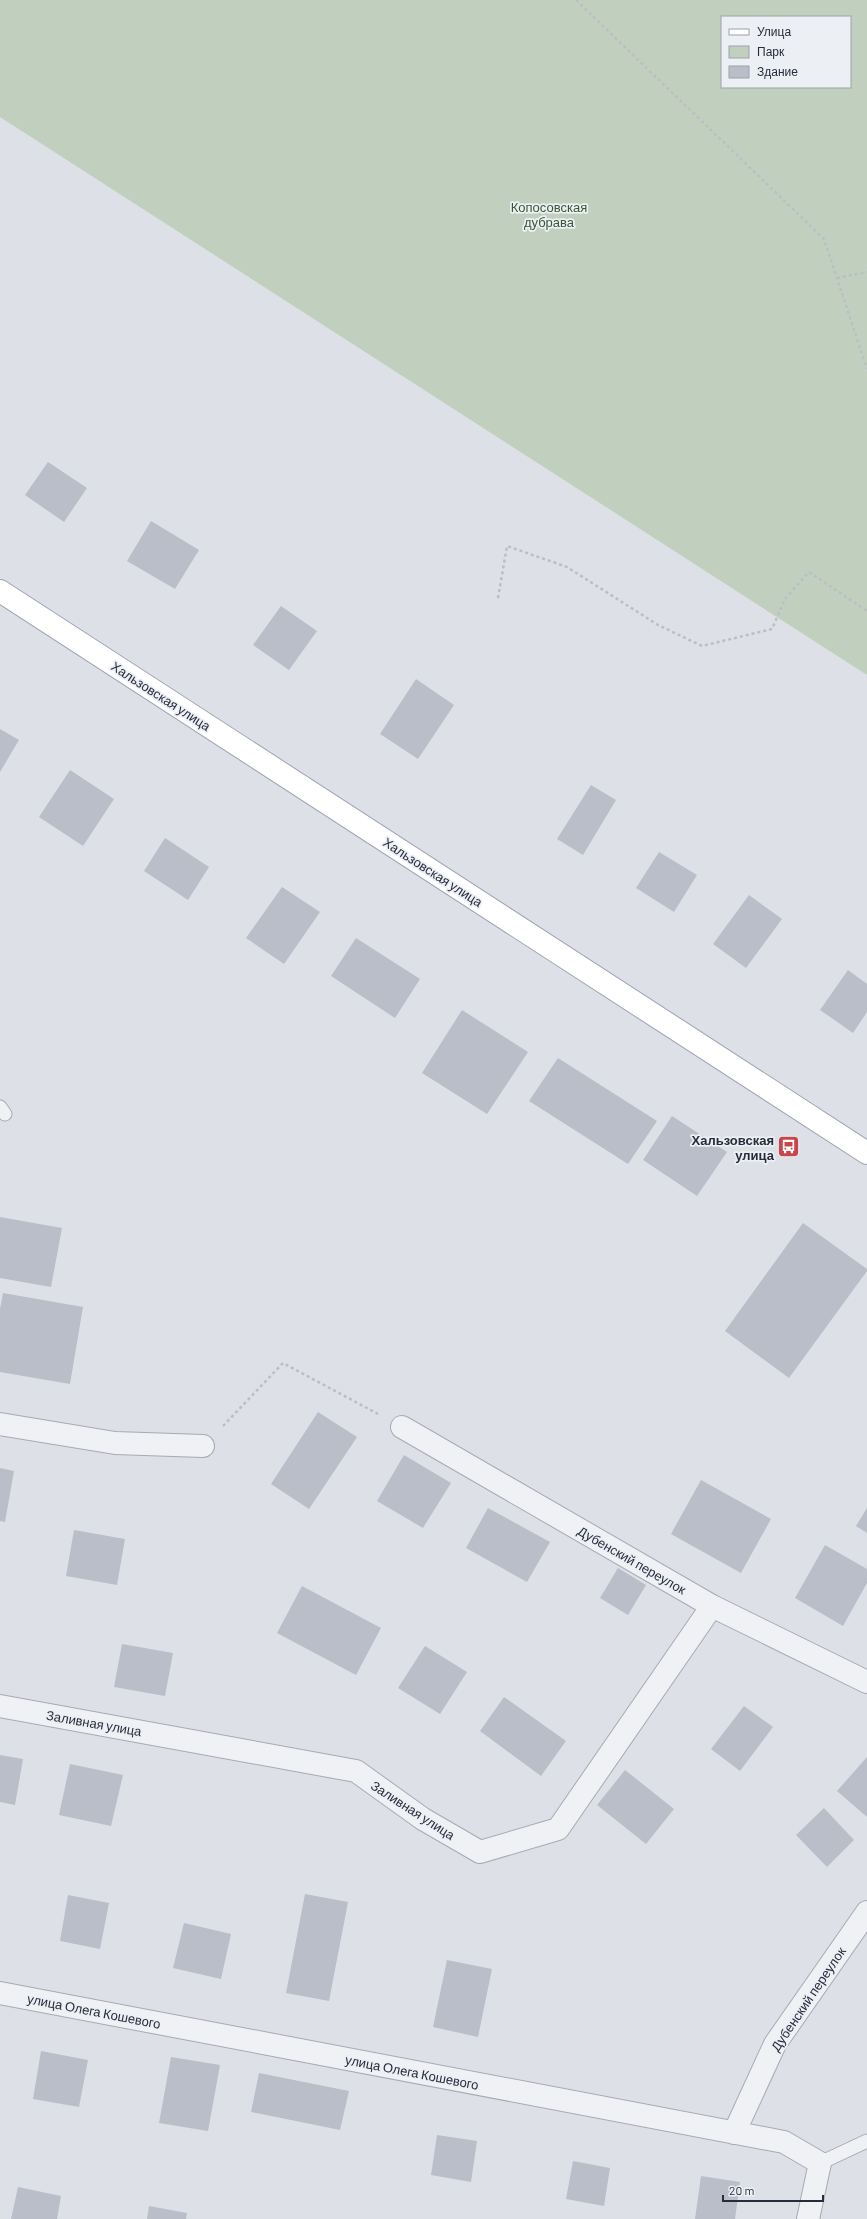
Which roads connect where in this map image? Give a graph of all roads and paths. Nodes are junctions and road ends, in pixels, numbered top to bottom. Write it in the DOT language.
graph roads {
  1 [pos="576,0"];
  2 [pos="867,272"];
  3 [pos="837,278"];
  4 [pos="867,369"];
  5 [pos="0,591"];
  6 [pos="498,598"];
  7 [pos="867,611"];
  8 [pos="867,1153"];
  9 [pos="0,1424"];
  10 [pos="402,1428"];
  11 [pos="203,1446"];
  12 [pos="712,1606"];
  13 [pos="867,1682"];
  14 [pos="0,1706"];
  15 [pos="867,1912"];
  16 [pos="0,1993"];
  17 [pos="734,2133"];
  18 [pos="867,2141"];
  19 [pos="820,2163"];
  20 [pos="808,2219"];
  1 -- 3 [label="path"];
  2 -- 3 [label="path"];
  3 -- 4 [label="path"];
  5 -- 8 [label="main road, Хальзовская улица"];
  6 -- 7 [label="path"];
  9 -- 11 [label="street"];
  10 -- 11 [label="path"];
  10 -- 12 [label="street, Дубенский переулок"];
  12 -- 13 [label="street, Дубенский переулок"];
  12 -- 14 [label="street, Заливная улица"];
  15 -- 17 [label="street, Дубенский переулок"];
  16 -- 17 [label="street, улица Олега Кошевого"];
  17 -- 19 [label="street, улица Олега Кошевого"];
  18 -- 19 [label="lane"];
  19 -- 20 [label="street"];
}
